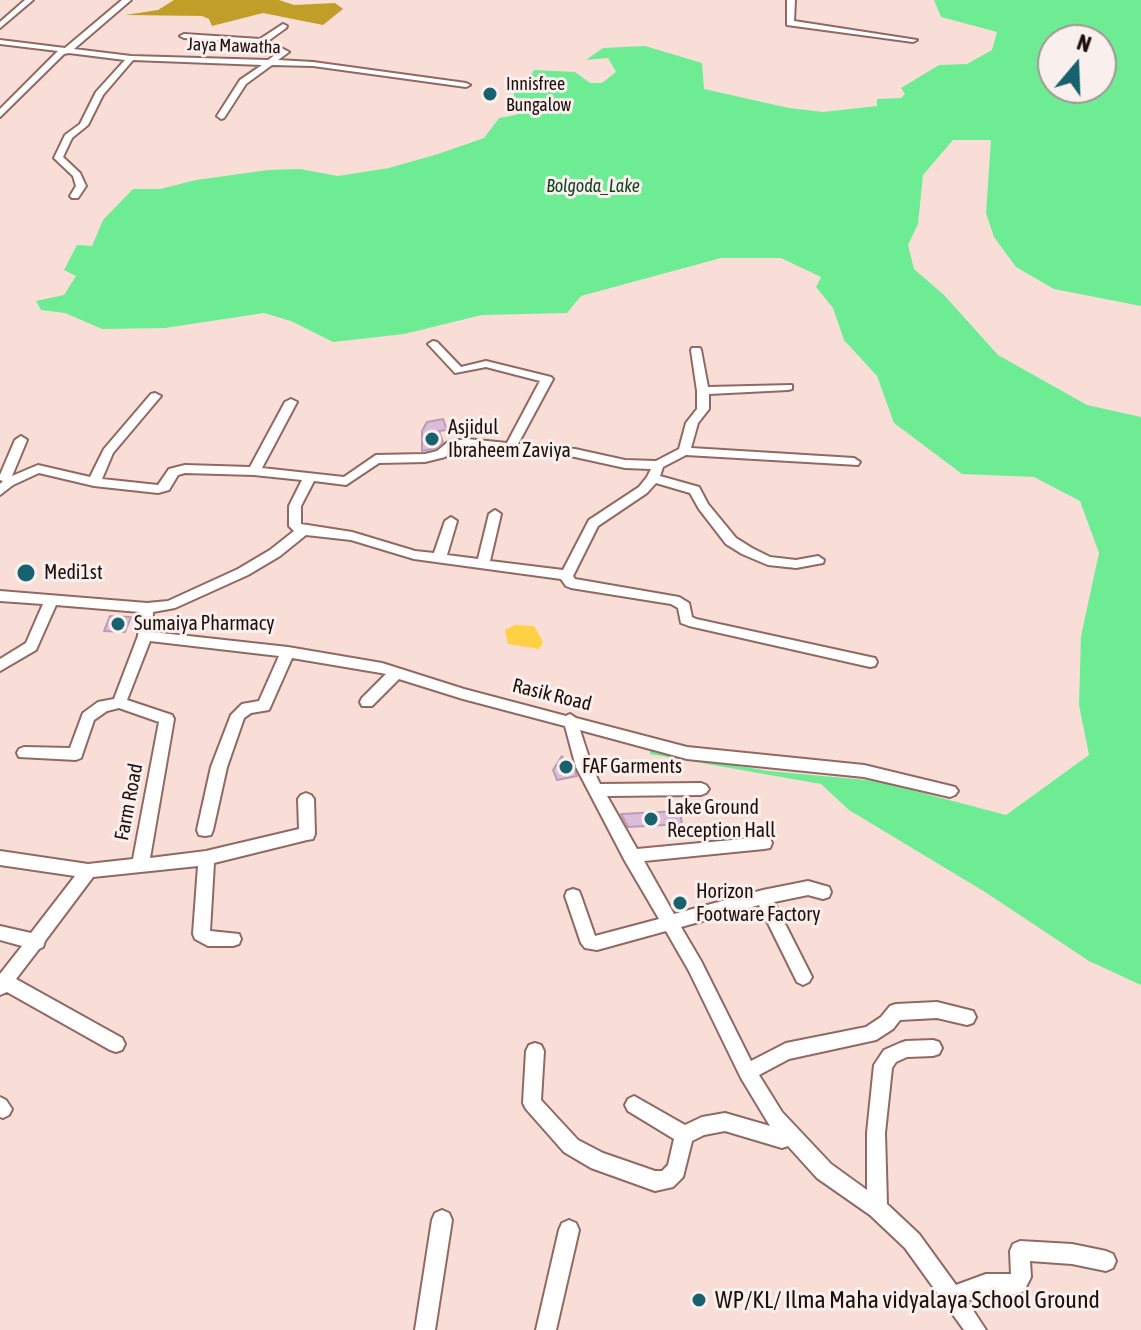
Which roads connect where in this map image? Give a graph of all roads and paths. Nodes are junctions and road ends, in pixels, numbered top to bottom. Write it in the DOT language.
graph roads {
  1 [pos="29,0"];
  2 [pos="127,0"];
  3 [pos="791,0"];
  4 [pos="0,26"];
  5 [pos="283,26"];
  6 [pos="184,36"];
  7 [pos="913,40"];
  8 [pos="262,41"];
  9 [pos="0,42"];
  10 [pos="64,52"];
  11 [pos="131,58"];
  12 [pos="269,63"];
  13 [pos="466,85"];
  14 [pos="0,114"];
  15 [pos="221,116"];
  16 [pos="75,196"];
  17 [pos="433,344"];
  18 [pos="696,350"];
  19 [pos="788,387"];
  20 [pos="703,391"];
  21 [pos="155,396"];
  22 [pos="291,402"];
  23 [pos="21,440"];
  24 [pos="511,446"];
  25 [pos="684,451"];
  26 [pos="41,458"];
  27 [pos="854,462"];
  28 [pos="35,470"];
  29 [pos="254,471"];
  30 [pos="656,472"];
  31 [pos="310,477"];
  32 [pos="4,482"];
  33 [pos="94,482"];
  34 [pos="495,514"];
  35 [pos="451,521"];
  36 [pos="303,530"];
  37 [pos="439,559"];
  38 [pos="818,560"];
  39 [pos="483,564"];
  40 [pos="565,575"];
  41 [pos="0,596"];
  42 [pos="51,602"];
  43 [pos="147,608"];
  44 [pos="145,636"];
  45 [pos="288,652"];
  46 [pos="870,662"];
  47 [pos="0,666"];
  48 [pos="396,673"];
  49 [pos="367,702"];
  50 [pos="119,703"];
  51 [pos="570,720"];
  52 [pos="24,753"];
  53 [pos="701,789"];
  54 [pos="596,790"];
  55 [pos="950,791"];
  56 [pos="306,799"];
  57 [pos="205,830"];
  58 [pos="764,843"];
  59 [pos="631,856"];
  60 [pos="0,858"];
  61 [pos="206,858"];
  62 [pos="140,866"];
  63 [pos="88,871"];
  64 [pos="823,892"];
  65 [pos="573,896"];
  66 [pos="763,897"];
  67 [pos="669,922"];
  68 [pos="0,933"];
  69 [pos="233,939"];
  70 [pos="37,942"];
  71 [pos="803,977"];
  72 [pos="3,985"];
  73 [pos="967,1017"];
  74 [pos="116,1044"];
  75 [pos="933,1048"];
  76 [pos="535,1051"];
  77 [pos="747,1072"];
  78 [pos="634,1105"];
  79 [pos="684,1135"];
  80 [pos="791,1136"];
  81 [pos="877,1208"];
  82 [pos="442,1220"];
  83 [pos="569,1230"];
  84 [pos="1106,1261"];
  85 [pos="952,1296"];
  86 [pos="425,1330"];
  87 [pos="546,1330"];
  88 [pos="976,1330"];
  1 -- 4 [label="street"];
  2 -- 10 [label="street"];
  3 -- 7 [label="street"];
  5 -- 8 [label="street"];
  6 -- 8 [label="street"];
  8 -- 12 [label="street"];
  9 -- 10 [label="street, Jaya Mawatha"];
  10 -- 11 [label="street, Jaya Mawatha"];
  10 -- 14 [label="street"];
  11 -- 12 [label="street, Jaya Mawatha"];
  11 -- 16 [label="street"];
  12 -- 13 [label="street, Jaya Mawatha"];
  12 -- 15 [label="street"];
  17 -- 24 [label="street"];
  18 -- 20 [label="street"];
  19 -- 20 [label="street"];
  20 -- 25 [label="street"];
  21 -- 33 [label="street"];
  22 -- 29 [label="street"];
  23 -- 32 [label="street"];
  24 -- 30 [label="street"];
  24 -- 31 [label="street"];
  25 -- 27 [label="street"];
  25 -- 30 [label="street"];
  26 -- 28 [label="street"];
  28 -- 32 [label="street"];
  28 -- 33 [label="street"];
  29 -- 31 [label="street"];
  29 -- 33 [label="street"];
  30 -- 38 [label="street"];
  30 -- 40 [label="street"];
  31 -- 36 [label="street"];
  34 -- 39 [label="street"];
  35 -- 37 [label="street"];
  36 -- 37 [label="street"];
  36 -- 43 [label="street"];
  37 -- 39 [label="street"];
  39 -- 40 [label="street"];
  40 -- 46 [label="street"];
  41 -- 42 [label="street"];
  42 -- 43 [label="street"];
  42 -- 47 [label="street"];
  43 -- 44 [label="street"];
  44 -- 45 [label="street, Rasik Road"];
  44 -- 50 [label="street"];
  45 -- 48 [label="street, Rasik Road"];
  45 -- 57 [label="street"];
  48 -- 49 [label="street"];
  48 -- 51 [label="street, Rasik Road"];
  50 -- 52 [label="street"];
  50 -- 62 [label="street, Farm Road"];
  51 -- 54 [label="street"];
  51 -- 55 [label="street, Rasik Road"];
  53 -- 54 [label="street"];
  54 -- 59 [label="street"];
  56 -- 61 [label="street"];
  58 -- 59 [label="street"];
  59 -- 67 [label="street"];
  60 -- 63 [label="street, Farm Road"];
  61 -- 62 [label="street"];
  61 -- 69 [label="street"];
  62 -- 63 [label="street, Farm Road"];
  63 -- 70 [label="street"];
  64 -- 66 [label="street"];
  65 -- 67 [label="street"];
  66 -- 67 [label="street"];
  66 -- 71 [label="street"];
  67 -- 77 [label="street"];
  68 -- 70 [label="street"];
  70 -- 72 [label="street"];
  72 -- 74 [label="street"];
  73 -- 77 [label="street"];
  75 -- 81 [label="street"];
  76 -- 79 [label="street"];
  77 -- 80 [label="street"];
  78 -- 79 [label="street"];
  79 -- 80 [label="street"];
  80 -- 81 [label="street"];
  81 -- 85 [label="street"];
  82 -- 86 [label="street"];
  83 -- 87 [label="street"];
  84 -- 85 [label="street"];
  85 -- 88 [label="street"];
}
